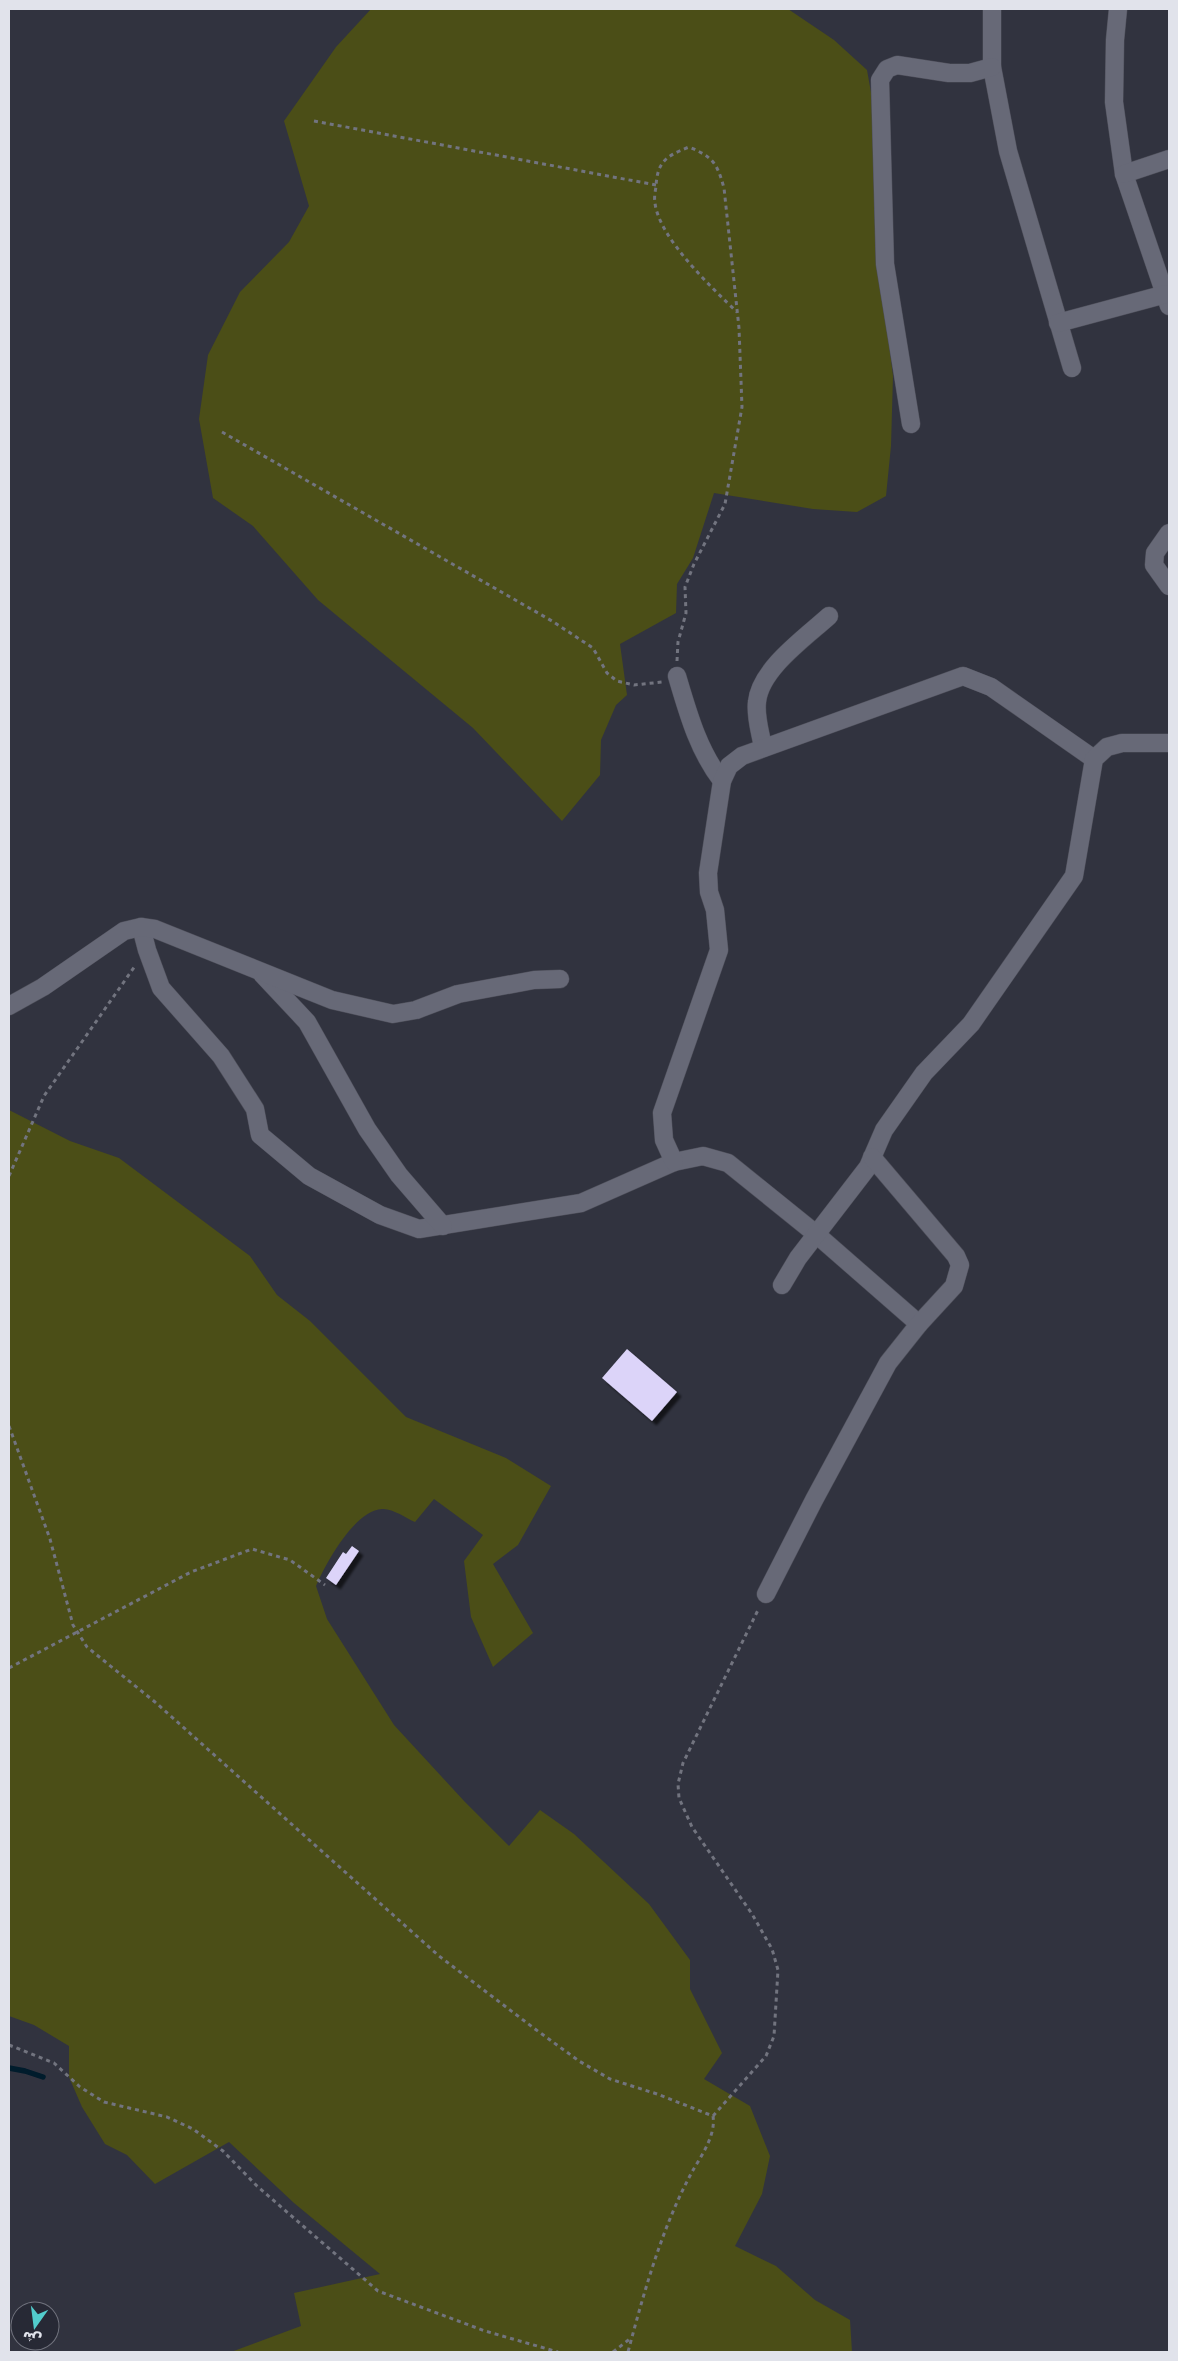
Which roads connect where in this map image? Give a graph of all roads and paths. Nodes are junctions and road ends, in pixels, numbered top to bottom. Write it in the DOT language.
graph roads {
  1 [pos="992,9"];
  2 [pos="1118,9"];
  3 [pos="992,67"];
  4 [pos="314,121"];
  5 [pos="1169,159"];
  6 [pos="1124,174"];
  7 [pos="656,185"];
  8 [pos="1168,300"];
  9 [pos="737,312"];
  10 [pos="1058,323"];
  11 [pos="1072,368"];
  12 [pos="911,424"];
  13 [pos="222,432"];
  14 [pos="1169,533"];
  15 [pos="1169,586"];
  16 [pos="829,616"];
  17 [pos="676,676"];
  18 [pos="1169,743"];
  19 [pos="763,748"];
  20 [pos="1094,759"];
  21 [pos="722,781"];
  22 [pos="141,927"];
  23 [pos="146,950"];
  24 [pos="260,971"];
  25 [pos="560,979"];
  26 [pos="9,1006"];
  27 [pos="872,1157"];
  28 [pos="674,1162"];
  29 [pos="9,1176"];
  30 [pos="443,1226"];
  31 [pos="816,1234"];
  32 [pos="782,1285"];
  33 [pos="919,1324"];
  34 [pos="9,1426"];
  35 [pos="325,1585"];
  36 [pos="766,1594"];
  37 [pos="77,1631"];
  38 [pos="9,1668"];
  39 [pos="9,2045"];
  40 [pos="713,2116"];
  41 [pos="632,2338"];
  42 [pos="558,2352"];
  43 [pos="613,2352"];
  44 [pos="628,2352"];
  1 -- 3 [label="street"];
  2 -- 6 [label="street"];
  3 -- 10 [label="street"];
  3 -- 12 [label="street"];
  4 -- 7 [label="path"];
  5 -- 6 [label="street"];
  6 -- 8 [label="street"];
  7 -- 9 [label="path"];
  7 -- 9 [label="path"];
  8 -- 10 [label="street"];
  9 -- 17 [label="path"];
  10 -- 11 [label="street"];
  13 -- 17 [label="path"];
  14 -- 15 [label="street"];
  16 -- 19 [label="street"];
  17 -- 21 [label="street"];
  18 -- 20 [label="street"];
  19 -- 20 [label="street"];
  19 -- 21 [label="street"];
  20 -- 27 [label="street"];
  21 -- 28 [label="street"];
  22 -- 23 [label="street"];
  22 -- 24 [label="street"];
  22 -- 26 [label="street"];
  23 -- 29 [label="path"];
  23 -- 30 [label="street"];
  24 -- 25 [label="street"];
  24 -- 30 [label="street"];
  27 -- 31 [label="street"];
  27 -- 33 [label="street"];
  28 -- 30 [label="street"];
  28 -- 31 [label="street"];
  31 -- 32 [label="street"];
  31 -- 33 [label="street"];
  33 -- 36 [label="street"];
  34 -- 37 [label="path"];
  35 -- 37 [label="path"];
  36 -- 40 [label="path"];
  37 -- 38 [label="path"];
  37 -- 40 [label="path"];
  39 -- 42 [label="path"];
  40 -- 41 [label="path"];
  41 -- 43 [label="path"];
  41 -- 44 [label="path"];
}
